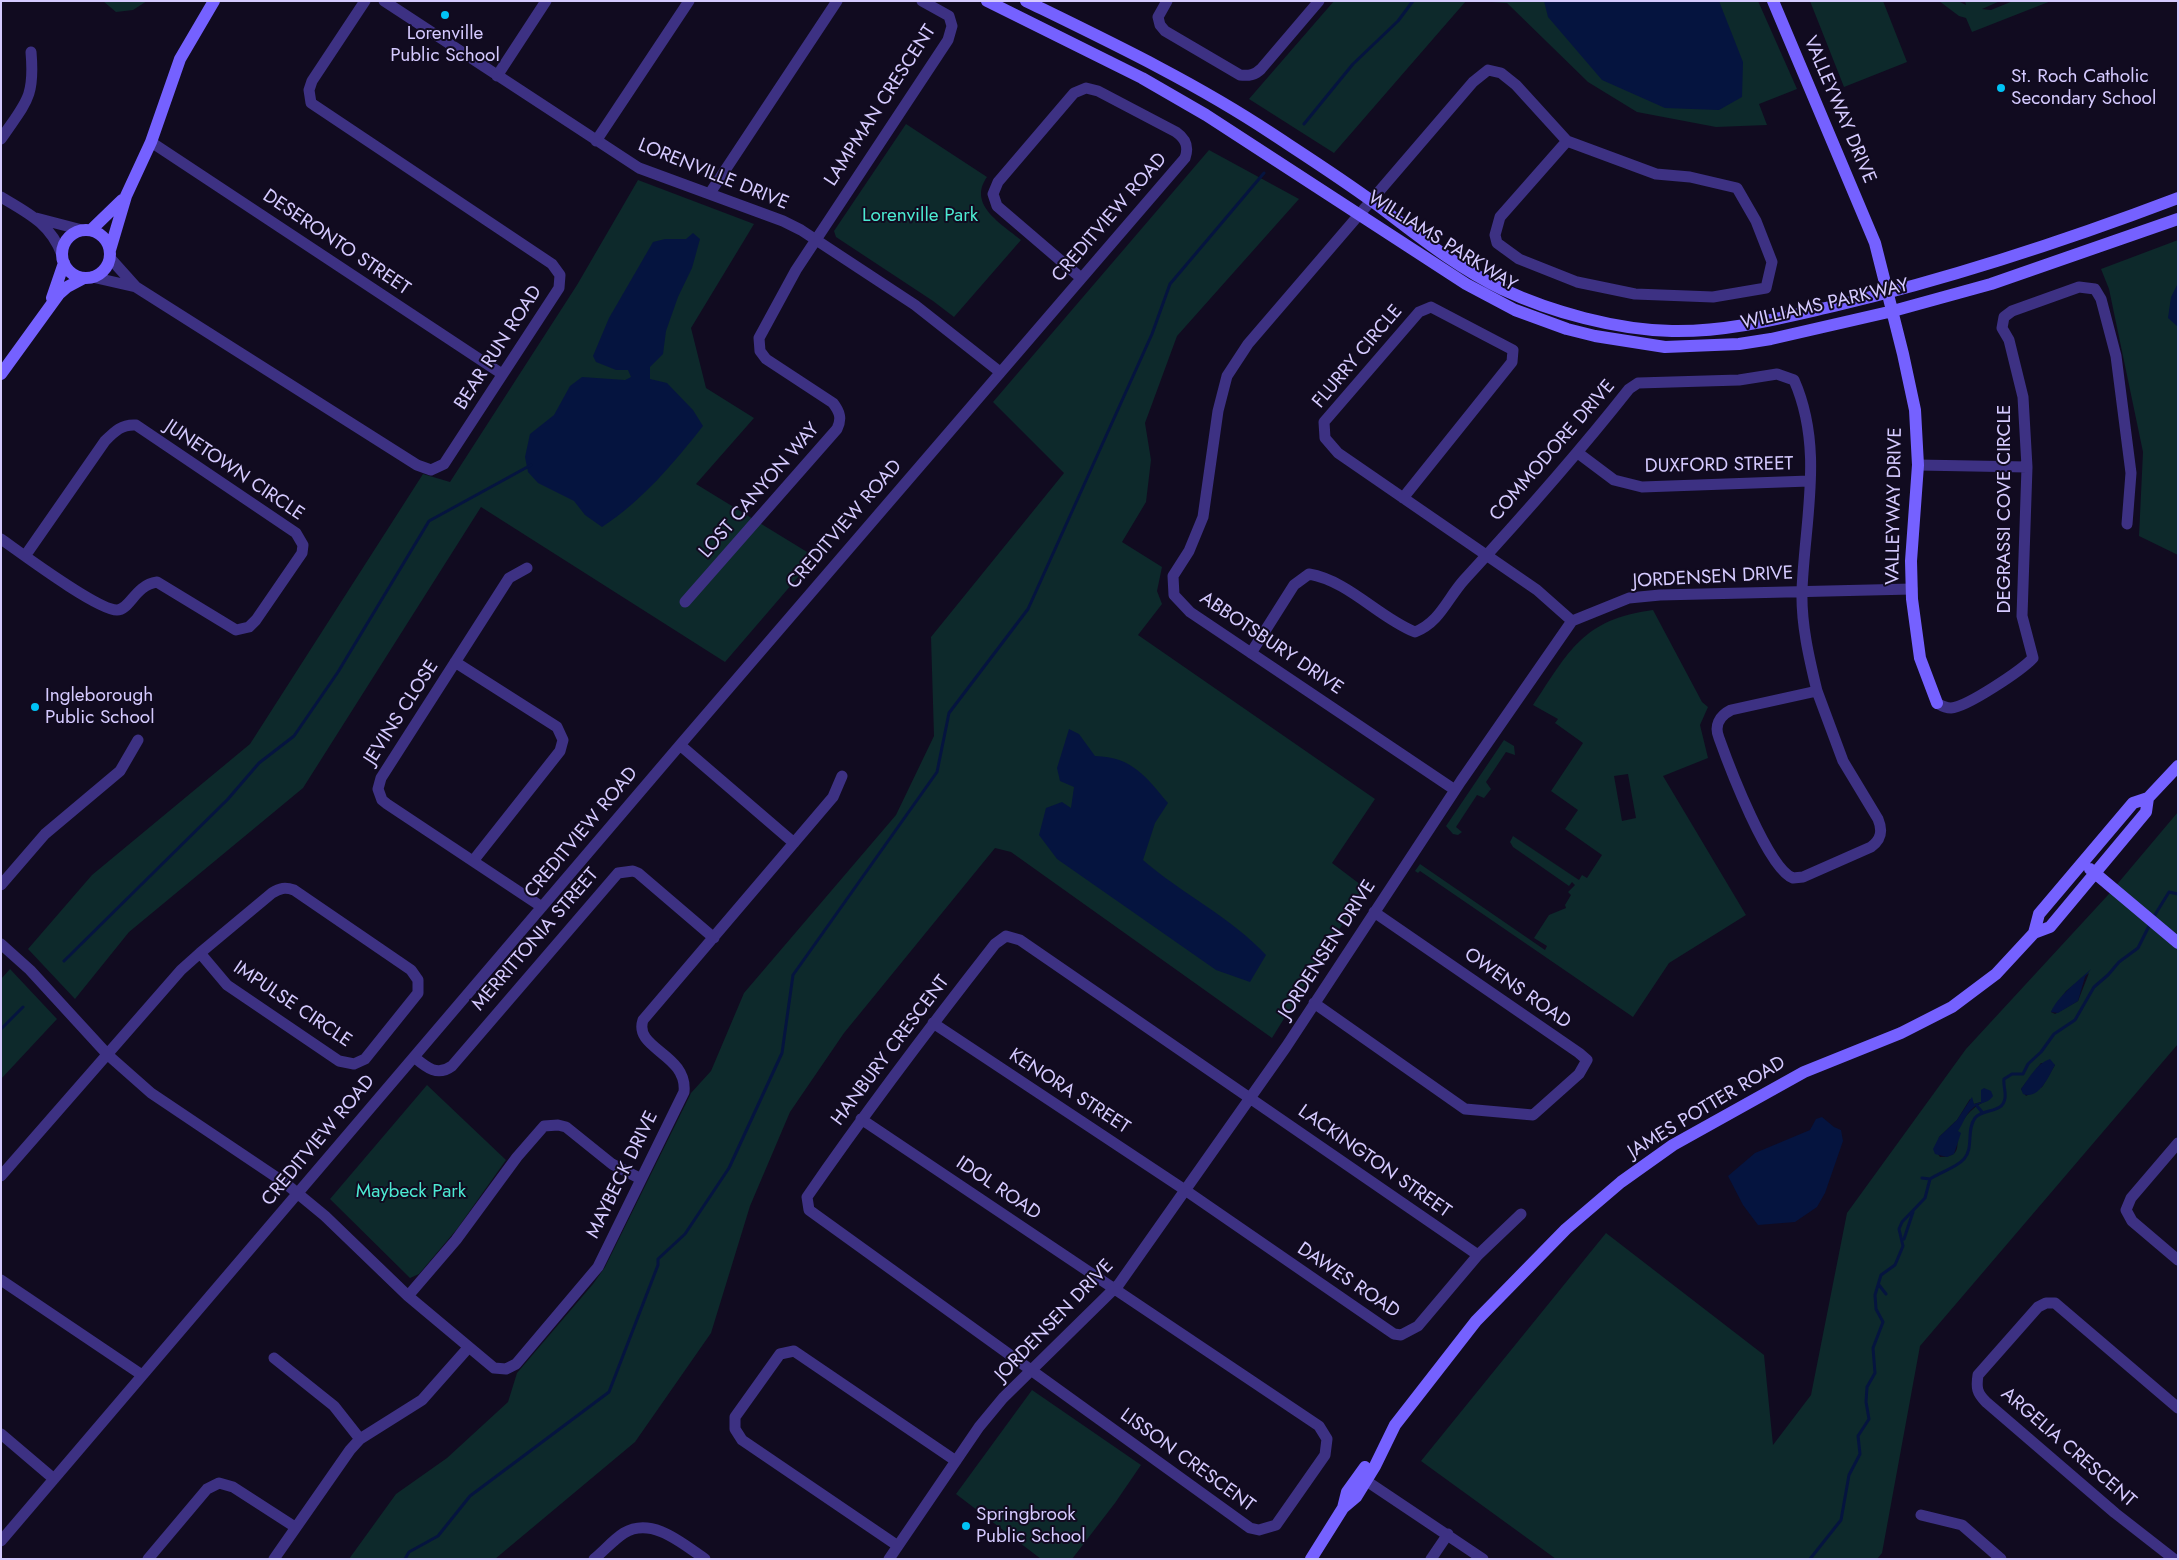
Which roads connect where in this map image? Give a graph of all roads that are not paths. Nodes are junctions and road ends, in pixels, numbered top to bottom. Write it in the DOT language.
graph roads {
  1 [pos="214,1"];
  2 [pos="365,1"];
  3 [pos="384,1"];
  4 [pos="546,1"];
  5 [pos="689,1"];
  6 [pos="837,1"];
  7 [pos="922,1"];
  8 [pos="987,1"];
  9 [pos="1026,1"];
  10 [pos="1167,1"];
  11 [pos="1319,1"];
  12 [pos="1772,1"];
  13 [pos="31,52"];
  14 [pos="497,76"];
  15 [pos="1,139"];
  16 [pos="596,141"];
  17 [pos="1567,141"];
  18 [pos="151,142"];
  19 [pos="710,193"];
  20 [pos="126,196"];
  21 [pos="1,197"];
  22 [pos="2178,198"];
  23 [pos="1371,201"];
  24 [pos="1360,214"];
  25 [pos="36,218"];
  26 [pos="2178,219"];
  27 [pos="86,230"];
  28 [pos="816,239"];
  29 [pos="110,254"];
  30 [pos="63,259"];
  31 [pos="88,277"];
  32 [pos="1081,278"];
  33 [pos="136,287"];
  34 [pos="1889,293"];
  35 [pos="50,306"];
  36 [pos="1893,311"];
  37 [pos="1000,372"];
  38 [pos="1,374"];
  39 [pos="502,374"];
  40 [pos="1578,453"];
  41 [pos="1918,465"];
  42 [pos="2027,467"];
  43 [pos="1809,481"];
  44 [pos="1403,498"];
  45 [pos="2127,524"];
  46 [pos="1,540"];
  47 [pos="1487,555"];
  48 [pos="25,556"];
  49 [pos="527,568"];
  50 [pos="1912,589"];
  51 [pos="1802,592"];
  52 [pos="685,602"];
  53 [pos="1572,621"];
  54 [pos="1251,652"];
  55 [pos="456,662"];
  56 [pos="1817,691"];
  57 [pos="1937,703"];
  58 [pos="138,740"];
  59 [pos="680,745"];
  60 [pos="2178,766"];
  61 [pos="842,776"];
  62 [pos="1455,790"];
  63 [pos="2148,798"];
  64 [pos="794,843"];
  65 [pos="473,861"];
  66 [pos="2082,862"];
  67 [pos="2096,874"];
  68 [pos="1,885"];
  69 [pos="542,907"];
  70 [pos="1374,912"];
  71 [pos="2034,933"];
  72 [pos="714,938"];
  73 [pos="2178,943"];
  74 [pos="1,944"];
  75 [pos="200,953"];
  76 [pos="1314,1003"];
  77 [pos="933,1023"];
  78 [pos="108,1055"];
  79 [pos="414,1058"];
  80 [pos="1251,1097"];
  81 [pos="861,1119"];
  82 [pos="2178,1143"];
  83 [pos="1,1176"];
  84 [pos="641,1179"];
  85 [pos="1185,1190"];
  86 [pos="298,1193"];
  87 [pos="1521,1214"];
  88 [pos="1478,1255"];
  89 [pos="2178,1260"];
  90 [pos="1,1280"];
  91 [pos="1116,1288"];
  92 [pos="408,1296"];
  93 [pos="468,1348"];
  94 [pos="274,1358"];
  95 [pos="1032,1369"];
  96 [pos="142,1375"];
  97 [pos="2178,1408"];
  98 [pos="1,1434"];
  99 [pos="360,1439"];
  100 [pos="956,1461"];
  101 [pos="54,1478"];
  102 [pos="1362,1479"];
  103 [pos="1921,1515"];
  104 [pos="295,1527"];
  105 [pos="1448,1534"];
  106 [pos="1,1541"];
  107 [pos="898,1546"];
  108 [pos="148,1559"];
  109 [pos="274,1559"];
  110 [pos="594,1559"];
  111 [pos="705,1559"];
  112 [pos="889,1559"];
  113 [pos="1311,1559"];
  114 [pos="1431,1559"];
  115 [pos="1483,1559"];
  116 [pos="2001,1559"];
  117 [pos="2174,1559"];
  1 -- 18 [label="main road"];
  2 -- 39 [label="street, BEAR RUN ROAD"];
  3 -- 14 [label="street, LORENVILLE DRIVE"];
  4 -- 14 [label="street"];
  5 -- 16 [label="street"];
  6 -- 19 [label="street"];
  7 -- 28 [label="street, LAMPMAN CRESCENT"];
  8 -- 24 [label="main road, WILLIAMS PARKWAY"];
  9 -- 23 [label="main road, WILLIAMS PARKWAY"];
  10 -- 11 [label="street"];
  12 -- 34 [label="main road, VALLEYWAY DRIVE"];
  13 -- 15 [label="street"];
  14 -- 16 [label="street, LORENVILLE DRIVE"];
  16 -- 19 [label="street, LORENVILLE DRIVE"];
  17 -- 17 [label="street"];
  17 -- 23 [label="street, ABBOTSBURY DRIVE"];
  18 -- 20 [label="main road"];
  18 -- 39 [label="street, DESERONTO STREET"];
  19 -- 28 [label="street, LORENVILLE DRIVE"];
  20 -- 27 [label="main road"];
  20 -- 29 [label="main road"];
  21 -- 25 [label="street"];
  22 -- 34 [label="main road, WILLIAMS PARKWAY"];
  23 -- 24 [label="street, ABBOTSBURY DRIVE"];
  23 -- 34 [label="main road, WILLIAMS PARKWAY"];
  24 -- 36 [label="main road, WILLIAMS PARKWAY"];
  24 -- 54 [label="street, ABBOTSBURY DRIVE"];
  25 -- 27 [label="street"];
  25 -- 30 [label="street"];
  26 -- 36 [label="main road, WILLIAMS PARKWAY"];
  27 -- 29 [label="main road"];
  27 -- 30 [label="main road"];
  28 -- 37 [label="street, LORENVILLE DRIVE"];
  28 -- 52 [label="street, LOST CANYON WAY"];
  29 -- 31 [label="main road"];
  29 -- 33 [label="street, BEAR RUN ROAD"];
  30 -- 31 [label="main road"];
  30 -- 35 [label="main road"];
  31 -- 33 [label="street, BEAR RUN ROAD"];
  31 -- 35 [label="main road"];
  32 -- 32 [label="street, CREDITVIEW ROAD"];
  32 -- 37 [label="street, CREDITVIEW ROAD"];
  33 -- 39 [label="street, BEAR RUN ROAD"];
  34 -- 36 [label="main road, VALLEYWAY DRIVE"];
  35 -- 38 [label="main road"];
  36 -- 41 [label="main road, VALLEYWAY DRIVE"];
  37 -- 59 [label="street, CREDITVIEW ROAD"];
  40 -- 43 [label="street, DUXFORD STREET"];
  40 -- 43 [label="street, COMMODORE DRIVE"];
  40 -- 47 [label="street, COMMODORE DRIVE"];
  41 -- 42 [label="street"];
  41 -- 50 [label="main road, VALLEYWAY DRIVE"];
  42 -- 45 [label="street, DEGRASSI COVE CIRCLE"];
  42 -- 57 [label="street, DEGRASSI COVE CIRCLE"];
  43 -- 51 [label="street, COMMODORE DRIVE"];
  44 -- 44 [label="street, FLURRY CIRCLE"];
  44 -- 47 [label="street, FLURRY CIRCLE"];
  46 -- 48 [label="street, JUNETOWN CIRCLE"];
  47 -- 53 [label="street, FLURRY CIRCLE"];
  47 -- 54 [label="street, COMMODORE DRIVE"];
  48 -- 48 [label="street, JUNETOWN CIRCLE"];
  49 -- 55 [label="street, JEVINS CLOSE"];
  50 -- 51 [label="street, JORDENSEN DRIVE"];
  50 -- 57 [label="main road, VALLEYWAY DRIVE"];
  51 -- 53 [label="street, JORDENSEN DRIVE"];
  51 -- 56 [label="street, COMMODORE DRIVE"];
  53 -- 62 [label="street, JORDENSEN DRIVE"];
  54 -- 62 [label="street, ABBOTSBURY DRIVE"];
  55 -- 65 [label="street, JEVINS CLOSE"];
  55 -- 65 [label="street"];
  56 -- 56 [label="street, COMMODORE DRIVE"];
  58 -- 68 [label="street"];
  59 -- 64 [label="street"];
  59 -- 69 [label="street, CREDITVIEW ROAD"];
  60 -- 63 [label="main road, JAMES POTTER ROAD"];
  61 -- 64 [label="street, MAYBECK DRIVE"];
  62 -- 70 [label="street, JORDENSEN DRIVE"];
  63 -- 66 [label="main road, JAMES POTTER ROAD"];
  63 -- 67 [label="main road, JAMES POTTER ROAD"];
  64 -- 72 [label="street, MAYBECK DRIVE"];
  65 -- 69 [label="street, JEVINS CLOSE"];
  66 -- 67 [label="main road"];
  66 -- 71 [label="main road, JAMES POTTER ROAD"];
  67 -- 71 [label="main road, JAMES POTTER ROAD"];
  67 -- 73 [label="main road"];
  69 -- 79 [label="street, CREDITVIEW ROAD"];
  70 -- 76 [label="street, JORDENSEN DRIVE"];
  70 -- 76 [label="street, OWENS ROAD"];
  71 -- 102 [label="main road, JAMES POTTER ROAD"];
  72 -- 79 [label="street, MERRITTONIA STREET"];
  72 -- 84 [label="street, MAYBECK DRIVE"];
  74 -- 78 [label="street, MAYBECK DRIVE"];
  75 -- 75 [label="street, IMPULSE CIRCLE"];
  75 -- 78 [label="street, IMPULSE CIRCLE"];
  76 -- 80 [label="street, JORDENSEN DRIVE"];
  77 -- 80 [label="street, HANBURY CRESCENT"];
  77 -- 81 [label="street, HANBURY CRESCENT"];
  77 -- 85 [label="street, KENORA STREET"];
  78 -- 83 [label="street, IMPULSE CIRCLE"];
  78 -- 86 [label="street, MAYBECK DRIVE"];
  79 -- 86 [label="street, CREDITVIEW ROAD"];
  80 -- 85 [label="street, JORDENSEN DRIVE"];
  80 -- 88 [label="street, LACKINGTON STREET"];
  81 -- 91 [label="street, IDOL ROAD"];
  81 -- 95 [label="street, HANBURY CRESCENT"];
  82 -- 89 [label="street"];
  84 -- 92 [label="street"];
  84 -- 93 [label="street, MAYBECK DRIVE"];
  85 -- 88 [label="street, DAWES ROAD"];
  85 -- 91 [label="street, JORDENSEN DRIVE"];
  86 -- 92 [label="street, MAYBECK DRIVE"];
  86 -- 96 [label="street, CREDITVIEW ROAD"];
  87 -- 88 [label="street, DAWES ROAD"];
  90 -- 96 [label="street"];
  91 -- 95 [label="street, JORDENSEN DRIVE"];
  91 -- 95 [label="street, LISSON CRESCENT"];
  92 -- 93 [label="street, MAYBECK DRIVE"];
  93 -- 99 [label="street"];
  94 -- 99 [label="street"];
  95 -- 100 [label="street, JORDENSEN DRIVE"];
  96 -- 101 [label="street, CREDITVIEW ROAD"];
  97 -- 117 [label="street, ARGELIA CRESCENT"];
  98 -- 101 [label="street"];
  99 -- 104 [label="street"];
  100 -- 107 [label="street, JORDENSEN DRIVE"];
  100 -- 107 [label="street"];
  101 -- 106 [label="street, CREDITVIEW ROAD"];
  102 -- 105 [label="street"];
  102 -- 113 [label="main road, JAMES POTTER ROAD"];
  103 -- 116 [label="street"];
  104 -- 108 [label="street"];
  104 -- 109 [label="street"];
  105 -- 114 [label="street"];
  105 -- 115 [label="street"];
  107 -- 112 [label="street, JORDENSEN DRIVE"];
  110 -- 111 [label="street"];
}
